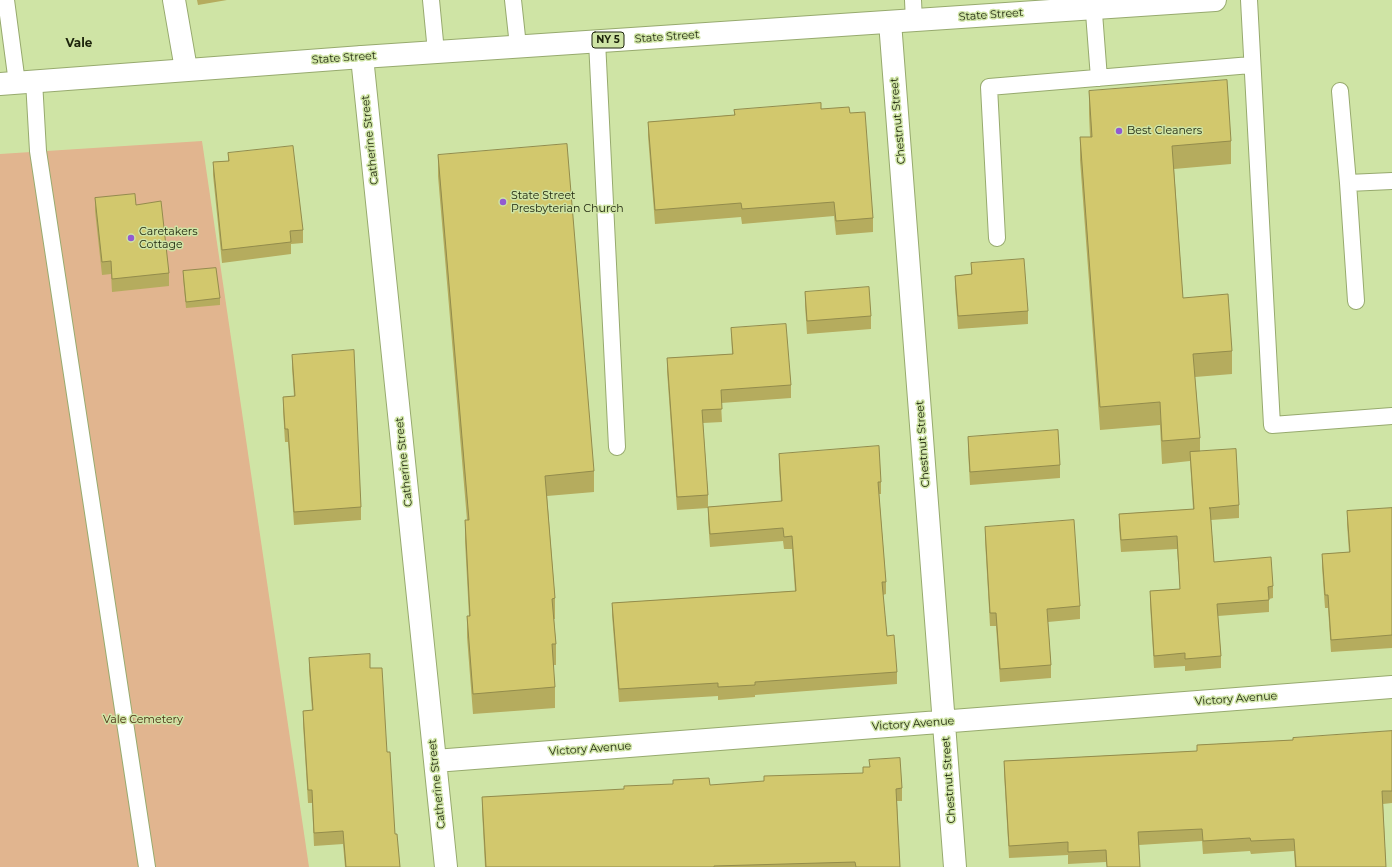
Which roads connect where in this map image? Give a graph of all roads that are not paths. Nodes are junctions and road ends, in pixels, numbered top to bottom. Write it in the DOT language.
graph roads {
  1 [pos="6,0"];
  2 [pos="174,0"];
  3 [pos="431,0"];
  4 [pos="513,0"];
  5 [pos="1215,0"];
  6 [pos="1249,0"];
  7 [pos="1094,4"];
  8 [pos="914,10"];
  9 [pos="890,22"];
  10 [pos="597,41"];
  11 [pos="518,46"];
  12 [pos="436,52"];
  13 [pos="362,56"];
  14 [pos="1251,65"];
  15 [pos="186,69"];
  16 [pos="1099,78"];
  17 [pos="13,84"];
  18 [pos="1340,92"];
  19 [pos="1392,181"];
  20 [pos="1348,184"];
  21 [pos="997,238"];
  22 [pos="1356,301"];
  23 [pos="1392,416"];
  24 [pos="617,447"];
  25 [pos="1392,687"];
  26 [pos="945,722"];
  27 [pos="435,761"];
  28 [pos="147,867"];
  29 [pos="446,867"];
  30 [pos="955,867"];
  1 -- 17 [label="lane"];
  2 -- 15 [label="street"];
  3 -- 12 [label="lane"];
  4 -- 11 [label="lane"];
  5 -- 7 [label="street, State Street / NY 5"];
  6 -- 14 [label="lane"];
  7 -- 8 [label="street, State Street / NY 5"];
  7 -- 16 [label="lane"];
  8 -- 9 [label="street, State Street / NY 5"];
  9 -- 10 [label="street, State Street / NY 5"];
  9 -- 26 [label="street, Chestnut Street"];
  10 -- 11 [label="street, State Street / NY 5"];
  10 -- 24 [label="lane"];
  11 -- 12 [label="street, State Street / NY 5"];
  12 -- 13 [label="street, State Street / NY 5"];
  13 -- 15 [label="street, State Street / NY 5"];
  13 -- 27 [label="street, Catherine Street"];
  14 -- 16 [label="lane"];
  14 -- 23 [label="lane"];
  15 -- 17 [label="street, State Street / NY 5"];
  16 -- 21 [label="lane"];
  17 -- 28 [label="lane"];
  18 -- 20 [label="lane"];
  19 -- 20 [label="lane"];
  20 -- 22 [label="lane"];
  25 -- 26 [label="street, Victory Avenue"];
  26 -- 27 [label="street, Victory Avenue"];
  26 -- 30 [label="street, Chestnut Street"];
  27 -- 29 [label="street, Catherine Street"];
}
